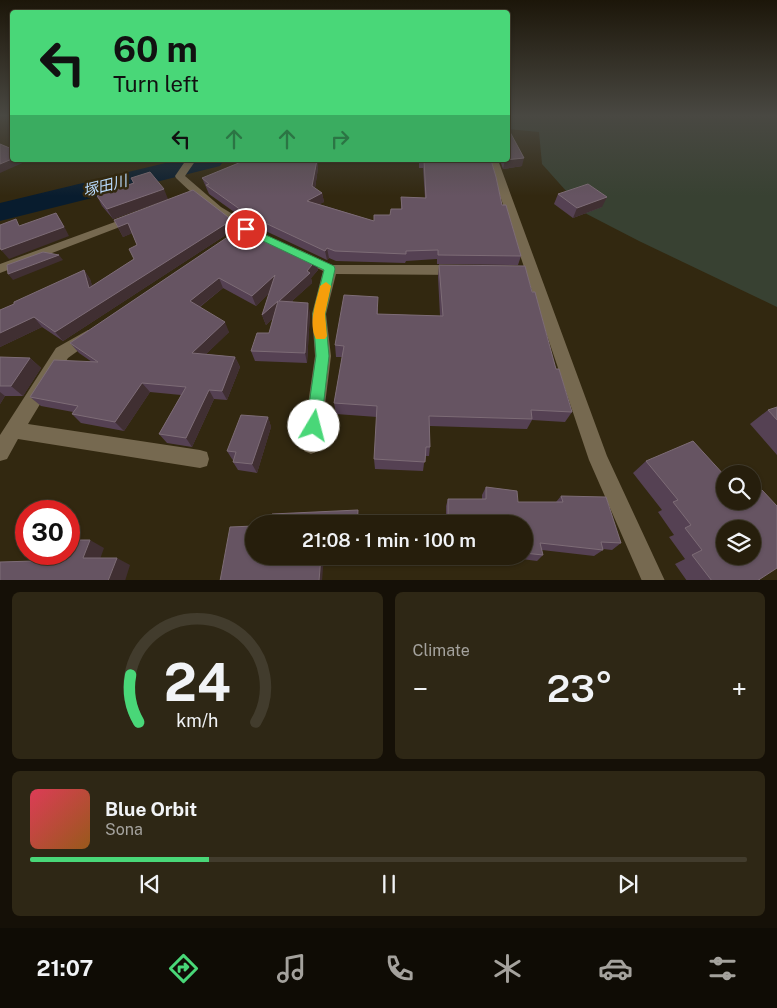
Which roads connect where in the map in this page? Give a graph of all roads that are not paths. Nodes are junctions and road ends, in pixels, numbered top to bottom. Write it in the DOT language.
graph roads {
  1 [pos="190,162"];
  2 [pos="493,162"];
  3 [pos="143,214"];
  4 [pos="246,229"];
  5 [pos="230,240"];
  6 [pos="271,241"];
  7 [pos="288,249"];
  8 [pos="0,269"];
  9 [pos="330,269"];
  10 [pos="475,271"];
  11 [pos="99,328"];
  12 [pos="14,430"];
  13 [pos="311,445"];
  14 [pos="0,452"];
  15 [pos="200,459"];
  16 [pos="654,580"];
  1 -- 4 [label="street"];
  2 -- 16 [label="street"];
  3 -- 8 [label="street"];
  4 -- 5 [label="street"];
  4 -- 6 [label="street"];
  7 -- 9 [label="street"];
  9 -- 10 [label="street"];
  9 -- 13 [label="street"];
  11 -- 12 [label="street"];
  12 -- 14 [label="street"];
  12 -- 15 [label="street"];
}
